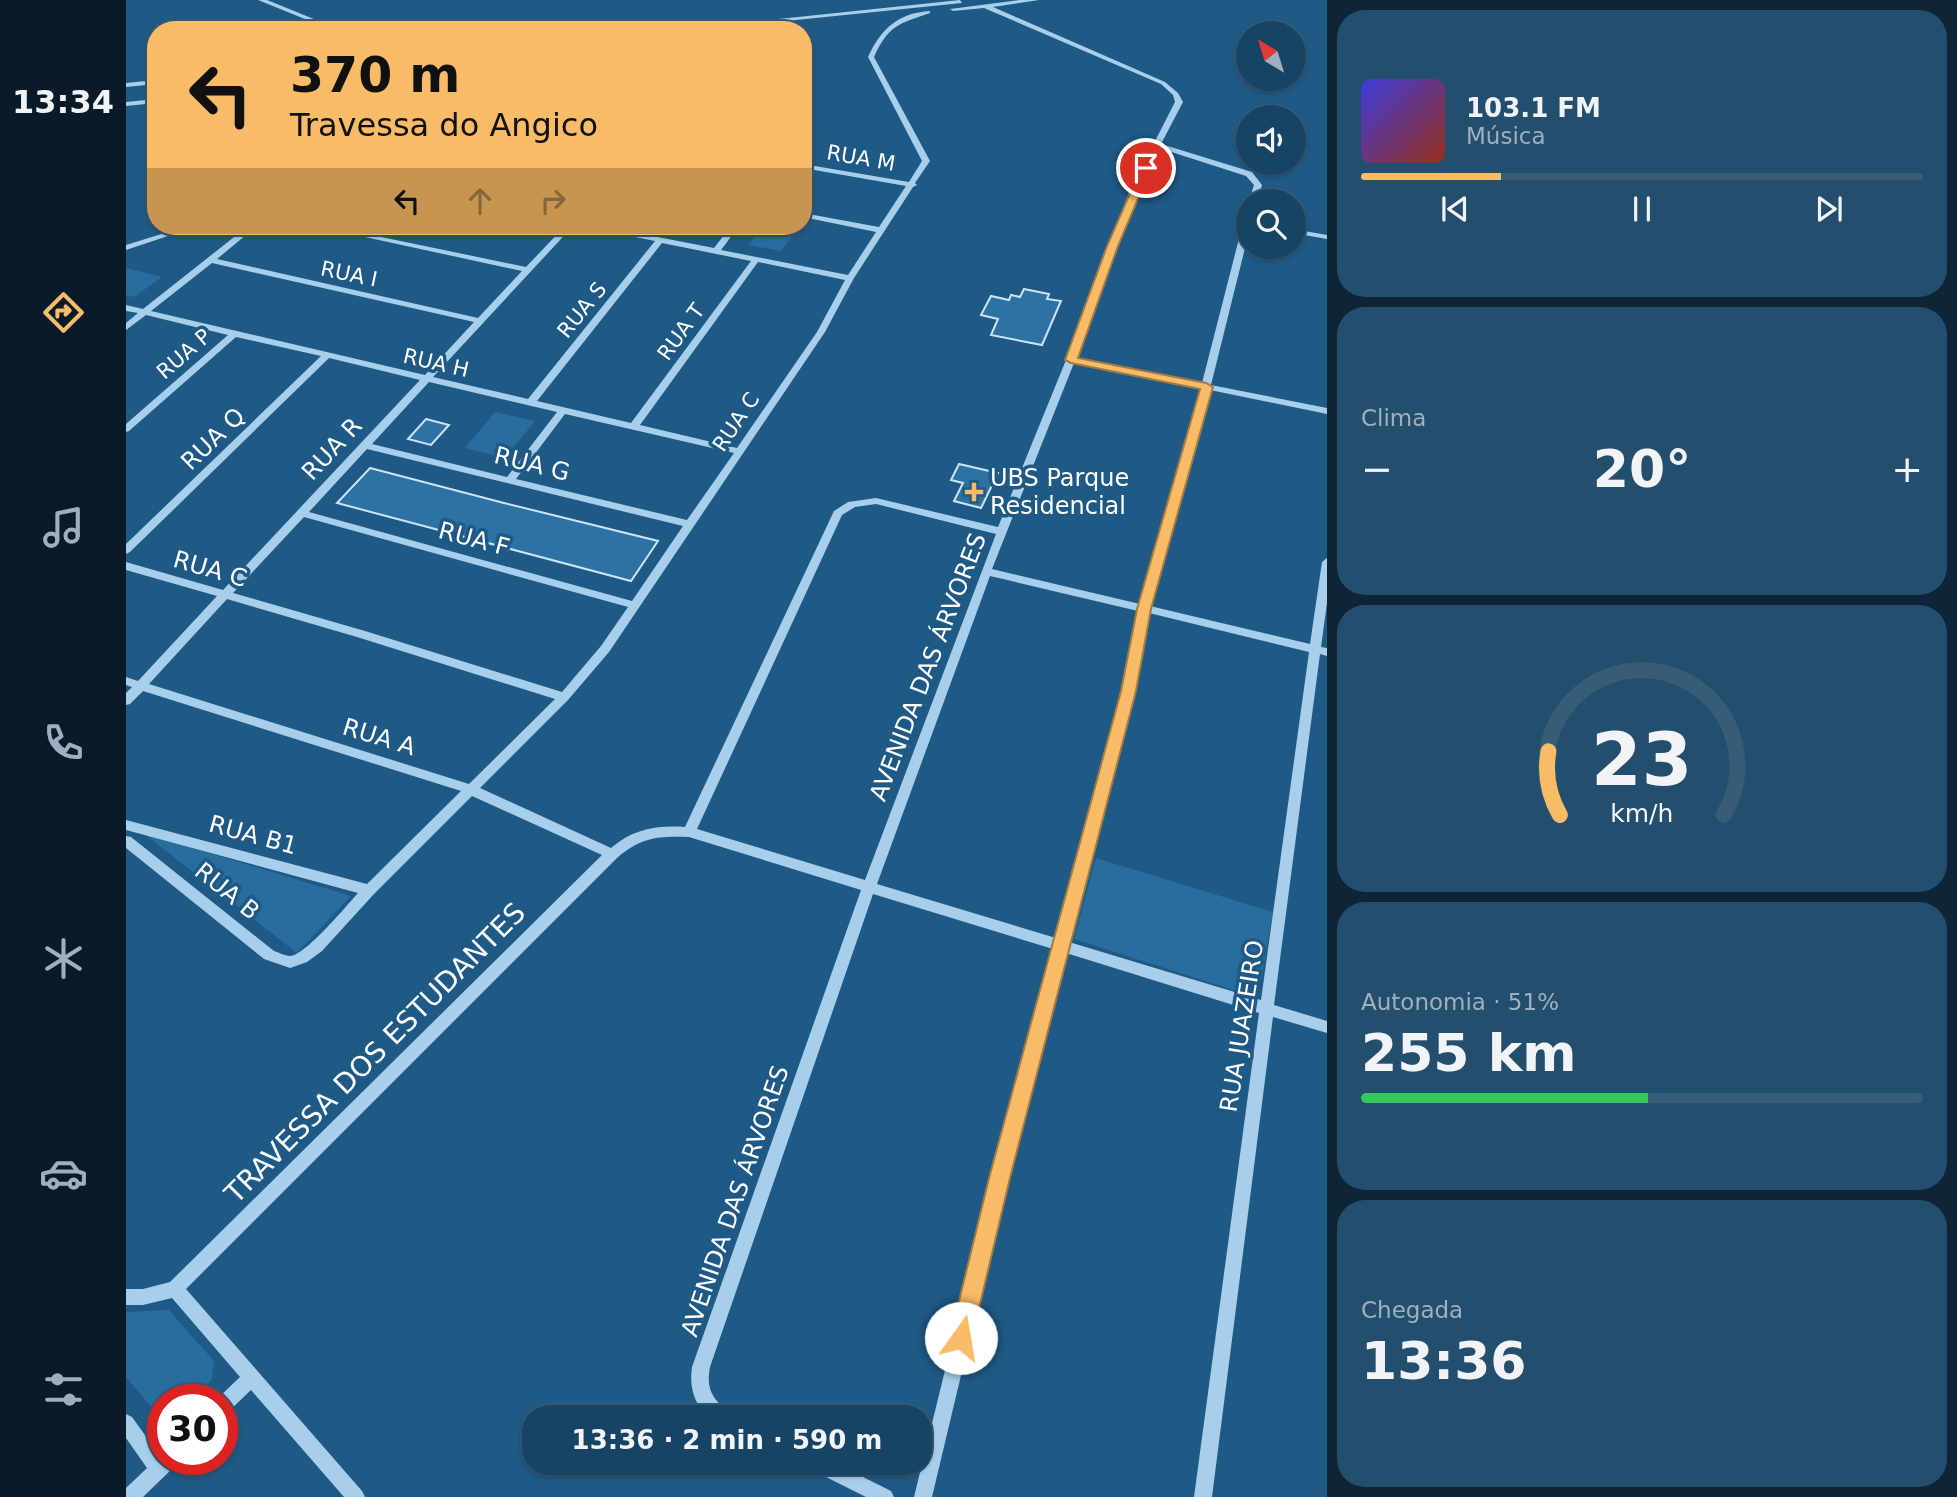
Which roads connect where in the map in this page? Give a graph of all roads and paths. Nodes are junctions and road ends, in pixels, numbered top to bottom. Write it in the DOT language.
graph roads {
  1 [pos="261,0"];
  2 [pos="1036,0"];
  3 [pos="958,1"];
  4 [pos="986,5"];
  5 [pos="968,8"];
  6 [pos="928,12"];
  7 [pos="315,21"];
  8 [pos="765,21"];
  9 [pos="812,24"];
  10 [pos="147,83"];
  11 [pos="126,85"];
  12 [pos="147,94"];
  13 [pos="126,96"];
  14 [pos="147,102"];
  15 [pos="126,104"];
  16 [pos="1157,145"];
  17 [pos="812,168"];
  18 [pos="913,185"];
  19 [pos="1257,189"];
  20 [pos="812,217"];
  21 [pos="881,230"];
  22 [pos="1306,233"];
  23 [pos="166,235"];
  24 [pos="242,235"];
  25 [pos="361,235"];
  26 [pos="561,235"];
  27 [pos="639,235"];
  28 [pos="728,235"];
  29 [pos="1327,237"];
  30 [pos="661,239"];
  31 [pos="126,248"];
  32 [pos="716,251"];
  33 [pos="756,259"];
  34 [pos="1238,259"];
  35 [pos="211,261"];
  36 [pos="528,270"];
  37 [pos="850,278"];
  38 [pos="126,308"];
  39 [pos="145,313"];
  40 [pos="481,321"];
  41 [pos="126,327"];
  42 [pos="234,334"];
  43 [pos="327,355"];
  44 [pos="1071,360"];
  45 [pos="426,379"];
  46 [pos="1206,387"];
  47 [pos="531,402"];
  48 [pos="564,410"];
  49 [pos="1327,411"];
  50 [pos="634,426"];
  51 [pos="126,429"];
  52 [pos="365,444"];
  53 [pos="738,452"];
  54 [pos="509,481"];
  55 [pos="301,513"];
  56 [pos="689,524"];
  57 [pos="1003,532"];
  58 [pos="126,550"];
  59 [pos="1327,562"];
  60 [pos="126,566"];
  61 [pos="986,571"];
  62 [pos="225,595"];
  63 [pos="636,606"];
  64 [pos="1144,609"];
  65 [pos="1321,650"];
  66 [pos="126,681"];
  67 [pos="140,685"];
  68 [pos="564,696"];
  69 [pos="126,701"];
  70 [pos="470,789"];
  71 [pos="126,825"];
  72 [pos="689,832"];
  73 [pos="126,841"];
  74 [pos="612,854"];
  75 [pos="870,887"];
  76 [pos="369,890"];
  77 [pos="1063,945"];
  78 [pos="304,957"];
  79 [pos="1268,1009"];
  80 [pos="1327,1027"];
  81 [pos="175,1289"];
  82 [pos="126,1297"];
  83 [pos="252,1377"];
  84 [pos="238,1391"];
  85 [pos="710,1405"];
  86 [pos="126,1423"];
  87 [pos="147,1446"];
  88 [pos="153,1475"];
  89 [pos="840,1475"];
  90 [pos="130,1497"];
  91 [pos="356,1497"];
  92 [pos="885,1497"];
  93 [pos="923,1497"];
  94 [pos="1203,1497"];
  1 -- 7 [label="street"];
  2 -- 4 [label="street"];
  3 -- 5 [label="street"];
  3 -- 8 [label="street"];
  4 -- 5 [label="street"];
  4 -- 16 [label="street, AVENIDA DAS ÁRVORES"];
  5 -- 6 [label="street"];
  6 -- 9 [label="street"];
  6 -- 18 [label="street, RUA C"];
  10 -- 11 [label="street"];
  12 -- 13 [label="street"];
  14 -- 15 [label="street"];
  16 -- 19 [label="street"];
  16 -- 44 [label="street, AVENIDA DAS ÁRVORES"];
  17 -- 18 [label="street, RUA M"];
  18 -- 21 [label="street, RUA C"];
  20 -- 21 [label="street"];
  21 -- 37 [label="street, RUA C"];
  22 -- 29 [label="street"];
  23 -- 31 [label="street"];
  24 -- 35 [label="street"];
  25 -- 36 [label="street"];
  26 -- 36 [label="street, RUA R"];
  27 -- 30 [label="street"];
  28 -- 32 [label="street"];
  30 -- 32 [label="street"];
  30 -- 47 [label="street, RUA S"];
  32 -- 33 [label="street"];
  33 -- 37 [label="street"];
  33 -- 50 [label="street, RUA T"];
  34 -- 46 [label="street"];
  35 -- 39 [label="street"];
  35 -- 40 [label="street, RUA I"];
  36 -- 40 [label="street, RUA R"];
  37 -- 53 [label="street, RUA C"];
  38 -- 39 [label="street, RUA H"];
  39 -- 41 [label="street"];
  39 -- 42 [label="street, RUA H"];
  40 -- 45 [label="street, RUA R"];
  42 -- 43 [label="street, RUA H"];
  42 -- 51 [label="street, RUA P"];
  43 -- 45 [label="street, RUA H"];
  43 -- 58 [label="street, RUA Q"];
  44 -- 46 [label="street"];
  44 -- 57 [label="street, AVENIDA DAS ÁRVORES"];
  45 -- 47 [label="street, RUA H"];
  45 -- 52 [label="street, RUA R"];
  46 -- 49 [label="street"];
  46 -- 64 [label="street"];
  47 -- 48 [label="street, RUA H"];
  48 -- 50 [label="street, RUA H"];
  48 -- 54 [label="street"];
  50 -- 53 [label="street, RUA H"];
  52 -- 54 [label="street, RUA G"];
  52 -- 55 [label="street, RUA R"];
  53 -- 56 [label="street, RUA C"];
  54 -- 56 [label="street, RUA G"];
  55 -- 62 [label="street, RUA R"];
  55 -- 63 [label="street, RUA F"];
  56 -- 63 [label="street, RUA C"];
  57 -- 61 [label="street, AVENIDA DAS ÁRVORES"];
  57 -- 72 [label="street"];
  59 -- 65 [label="street, RUA JUAZEIRO"];
  60 -- 62 [label="street, RUA C"];
  61 -- 64 [label="street"];
  61 -- 75 [label="street, AVENIDA DAS ÁRVORES"];
  62 -- 67 [label="street, RUA R"];
  62 -- 68 [label="street, RUA C"];
  63 -- 68 [label="street, RUA C"];
  64 -- 65 [label="street"];
  64 -- 77 [label="street"];
  65 -- 79 [label="street, RUA JUAZEIRO"];
  66 -- 67 [label="street, RUA A"];
  67 -- 69 [label="street, RUA R"];
  67 -- 70 [label="street, RUA A"];
  68 -- 70 [label="street, RUA C"];
  70 -- 74 [label="street, RUA A"];
  70 -- 76 [label="street, RUA C"];
  71 -- 76 [label="street, RUA B1"];
  72 -- 74 [label="street, TRAVESSA DOS ESTUDANTES"];
  72 -- 75 [label="street, TRAVESSA DOS ESTUDANTES"];
  73 -- 78 [label="street, RUA B"];
  74 -- 81 [label="street, TRAVESSA DOS ESTUDANTES"];
  75 -- 77 [label="street, TRAVESSA DOS ESTUDANTES"];
  75 -- 85 [label="street, AVENIDA DAS ÁRVORES"];
  76 -- 78 [label="street, RUA C"];
  77 -- 79 [label="street, TRAVESSA DOS ESTUDANTES"];
  77 -- 93 [label="street"];
  79 -- 80 [label="street, TRAVESSA DOS ESTUDANTES"];
  79 -- 94 [label="street, RUA JUAZEIRO"];
  81 -- 82 [label="street"];
  81 -- 83 [label="street"];
  83 -- 84 [label="street"];
  83 -- 91 [label="street"];
  86 -- 87 [label="street"];
  88 -- 90 [label="street"];
  89 -- 92 [label="street"];
}
